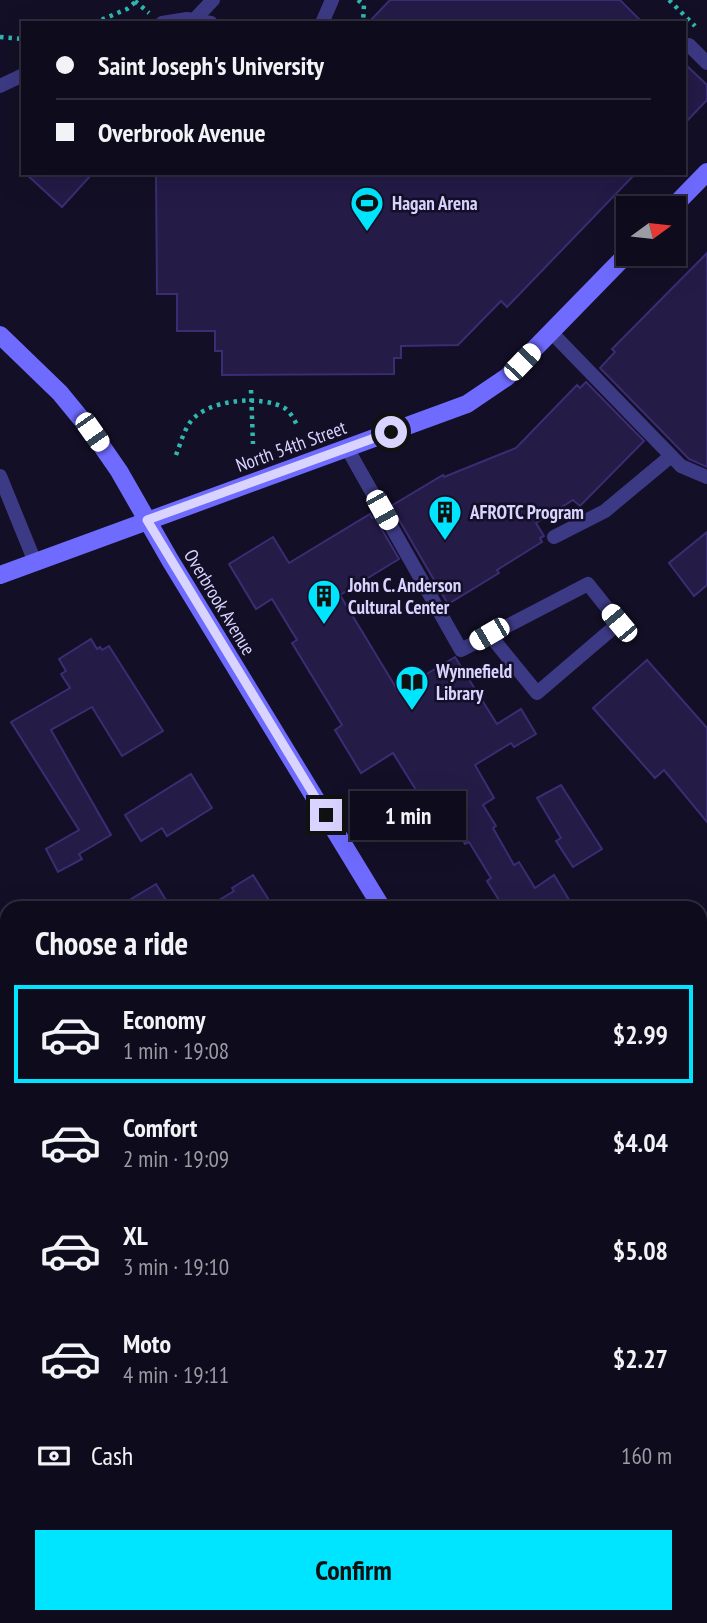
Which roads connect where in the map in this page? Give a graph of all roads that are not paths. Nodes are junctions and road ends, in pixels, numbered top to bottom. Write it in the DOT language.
graph roads {
  1 [pos="213,0"];
  2 [pos="331,0"];
  3 [pos="194,20"];
  4 [pos="183,21"];
  5 [pos="200,21"];
  6 [pos="323,21"];
  7 [pos="689,45"];
  8 [pos="707,63"];
  9 [pos="21,76"];
  10 [pos="0,86"];
  11 [pos="707,172"];
  12 [pos="684,196"];
  13 [pos="616,265"];
  14 [pos="551,332"];
  15 [pos="0,335"];
  16 [pos="347,448"];
  17 [pos="671,456"];
  18 [pos="0,476"];
  19 [pos="707,477"];
  20 [pos="147,520"];
  21 [pos="554,537"];
  22 [pos="35,562"];
  23 [pos="0,575"];
  24 [pos="489,634"];
  25 [pos="378,901"];
  1 -- 3 [label="lane"];
  2 -- 6 [label="lane"];
  3 -- 4 [label="lane"];
  3 -- 5 [label="lane"];
  7 -- 8 [label="lane"];
  9 -- 10 [label="lane"];
  11 -- 12 [label="street"];
  13 -- 14 [label="street, North 54th Street"];
  14 -- 16 [label="street, North 54th Street"];
  14 -- 17 [label="lane"];
  15 -- 20 [label="street, Overbrook Avenue"];
  16 -- 20 [label="street, North 54th Street"];
  16 -- 24 [label="lane"];
  17 -- 19 [label="lane"];
  17 -- 21 [label="lane"];
  18 -- 22 [label="lane"];
  20 -- 22 [label="street, North 54th Street"];
  20 -- 25 [label="street, Overbrook Avenue"];
  22 -- 23 [label="street, North 54th Street"];
  24 -- 24 [label="lane"];
}
